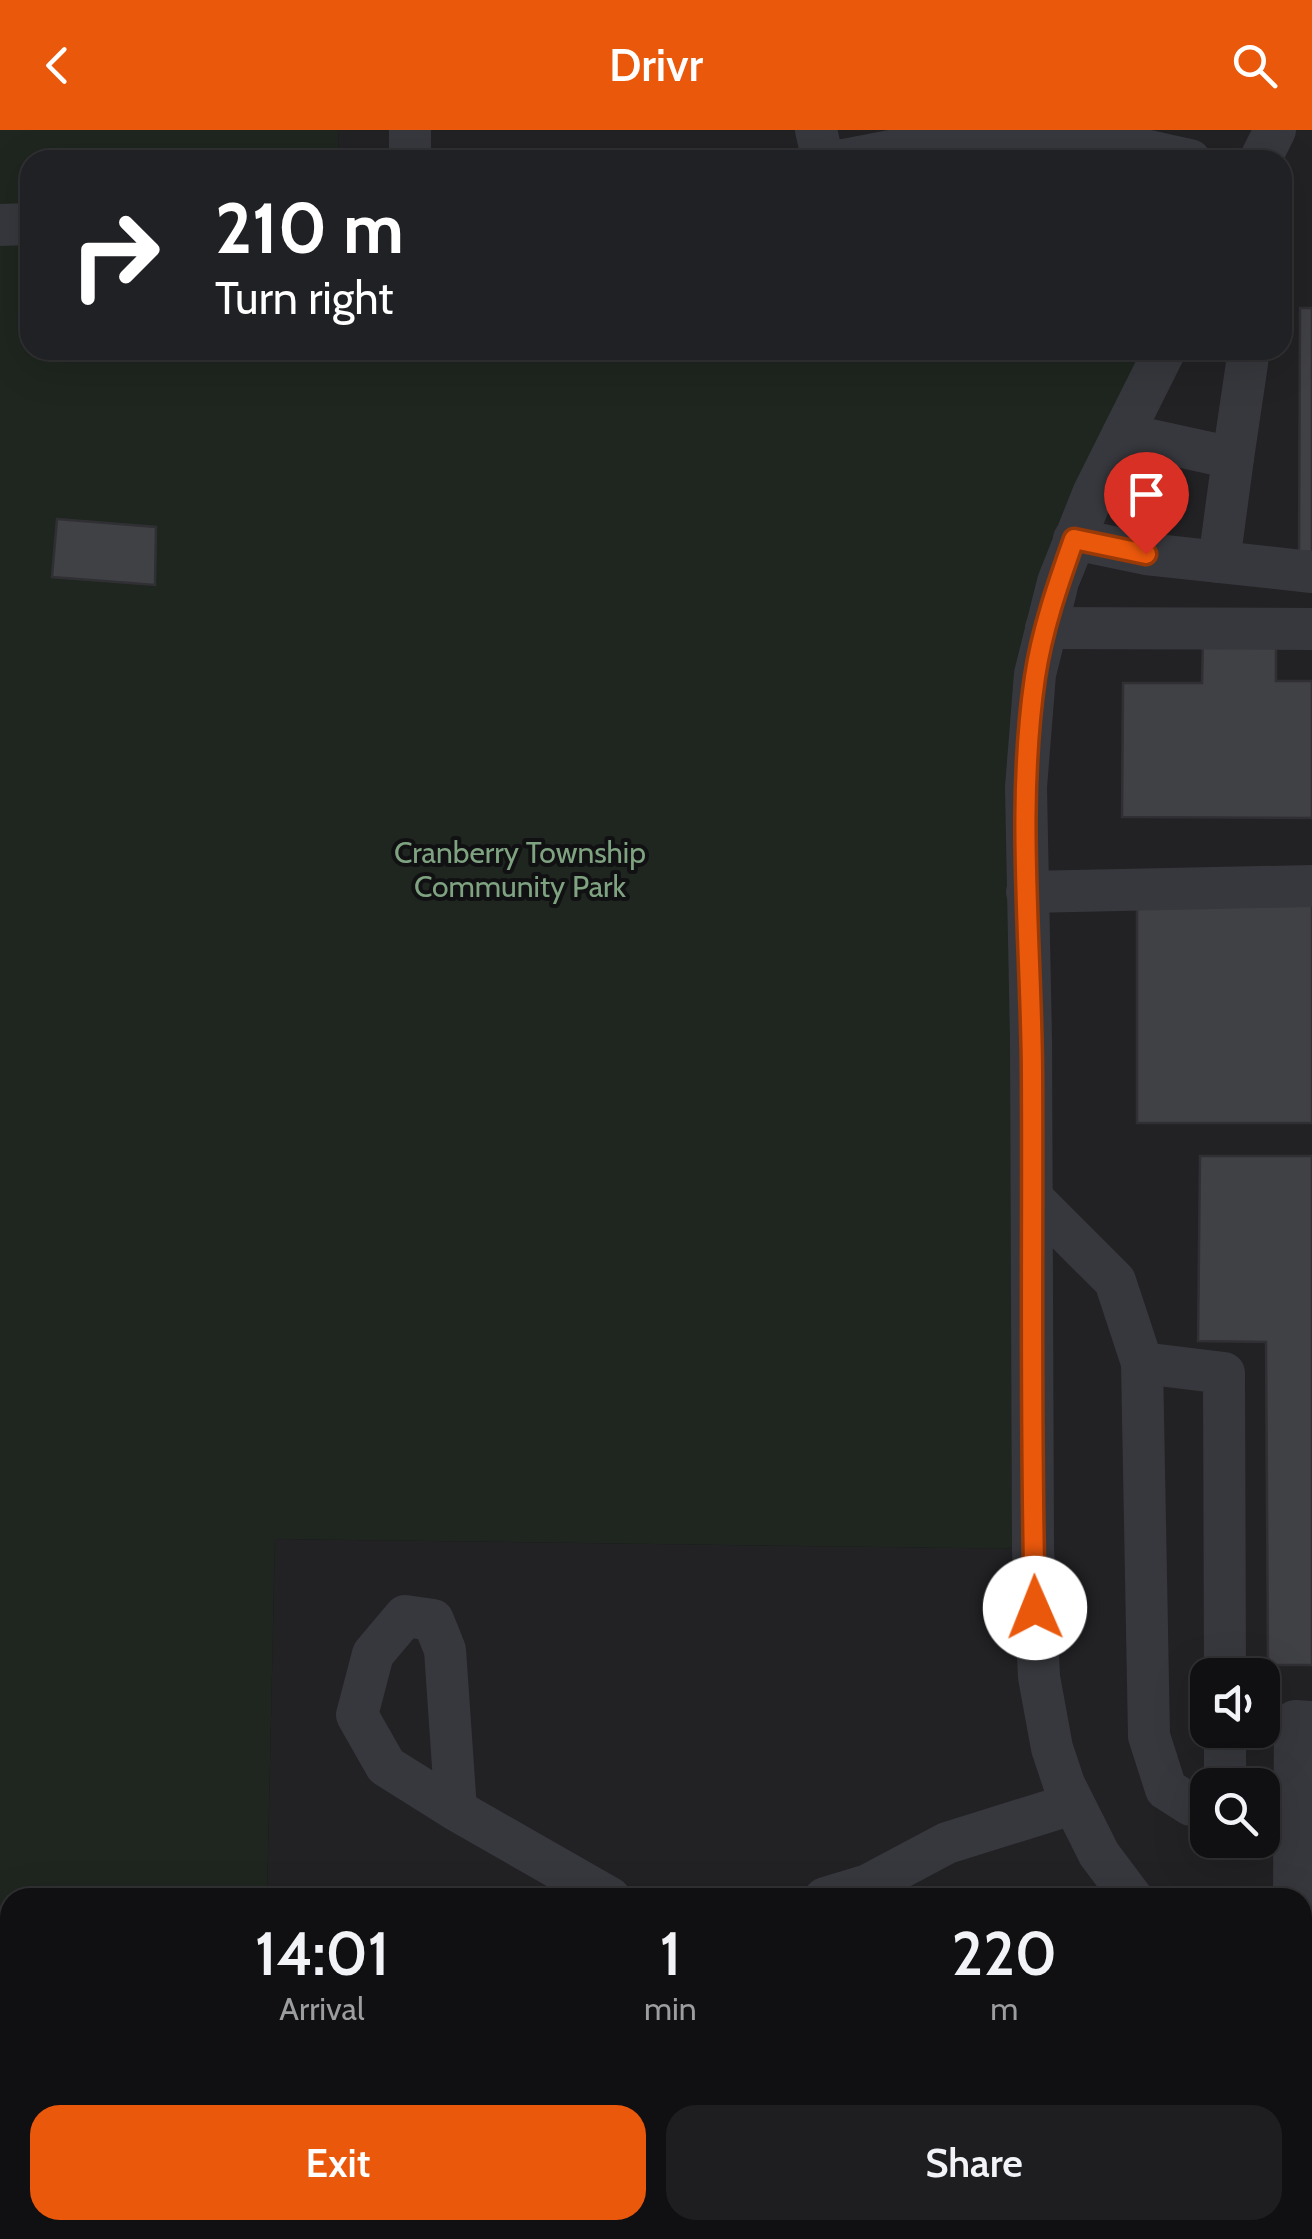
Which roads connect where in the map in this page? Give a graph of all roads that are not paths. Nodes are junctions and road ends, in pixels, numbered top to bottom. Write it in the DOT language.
graph roads {
  1 [pos="902,150"];
  2 [pos="1140,150"];
  3 [pos="1160,360"];
  4 [pos="1247,360"];
  5 [pos="1123,434"];
  6 [pos="1232,458"];
  7 [pos="1074,539"];
  8 [pos="1219,562"];
  9 [pos="1312,572"];
  10 [pos="1046,628"];
  11 [pos="1312,629"];
  12 [pos="1312,886"];
  13 [pos="1027,892"];
  14 [pos="1033,1199"];
  15 [pos="1142,1362"];
  16 [pos="1225,1658"];
  17 [pos="1312,1722"];
  18 [pos="1072,1804"];
  19 [pos="1190,1804"];
  20 [pos="456,1810"];
  21 [pos="1290,1815"];
  22 [pos="592,1888"];
  23 [pos="858,1888"];
  24 [pos="1116,1888"];
  25 [pos="1294,1888"];
  1 -- 2 [label="street"];
  3 -- 5 [label="street"];
  4 -- 6 [label="street"];
  5 -- 6 [label="street"];
  5 -- 7 [label="street"];
  6 -- 8 [label="street"];
  7 -- 8 [label="street"];
  7 -- 10 [label="street"];
  8 -- 9 [label="street"];
  10 -- 11 [label="street"];
  10 -- 13 [label="street"];
  12 -- 13 [label="street"];
  13 -- 14 [label="street"];
  14 -- 15 [label="street"];
  14 -- 18 [label="street"];
  15 -- 16 [label="street"];
  15 -- 19 [label="street"];
  17 -- 21 [label="street"];
  18 -- 23 [label="street"];
  18 -- 24 [label="street"];
  20 -- 22 [label="street"];
  21 -- 25 [label="street"];
}
